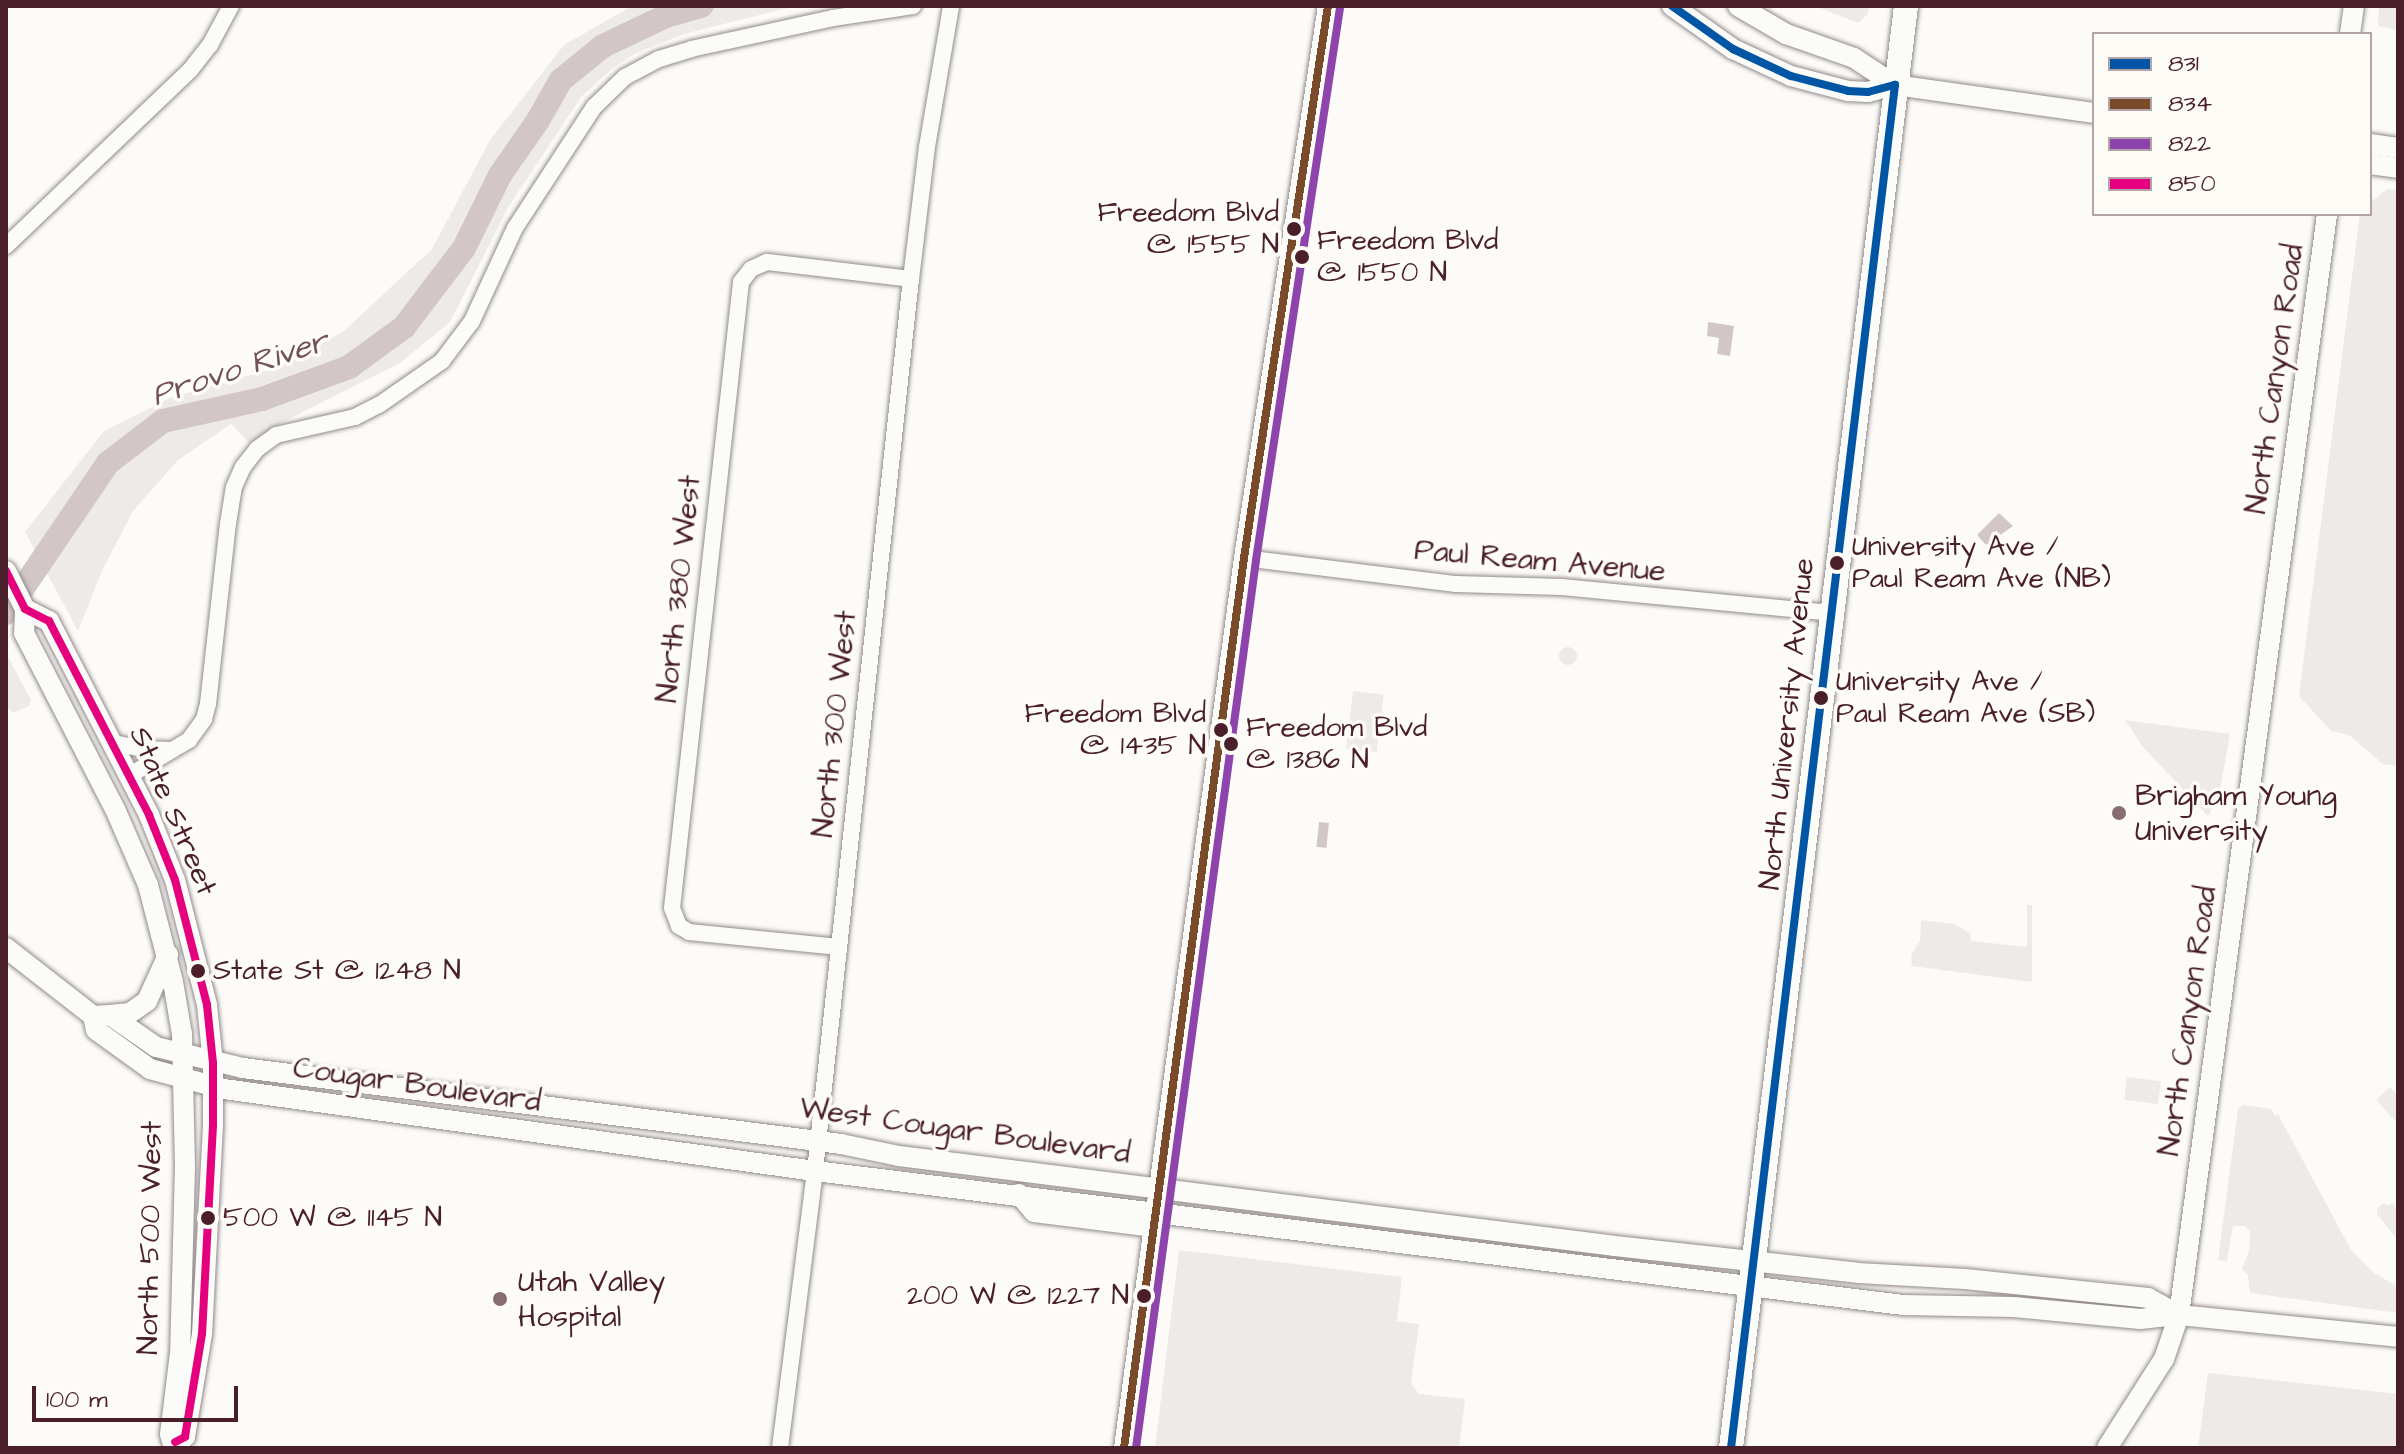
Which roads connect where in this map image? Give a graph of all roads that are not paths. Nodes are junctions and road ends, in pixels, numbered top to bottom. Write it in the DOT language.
graph roads {
  1 [pos="231,6"];
  2 [pos="913,6"];
  3 [pos="951,6"];
  4 [pos="1328,6"];
  5 [pos="1672,6"];
  6 [pos="1738,6"];
  7 [pos="1906,6"];
  8 [pos="2354,6"];
  9 [pos="867,9"];
  10 [pos="2350,32"];
  11 [pos="1895,85"];
  12 [pos="2092,113"];
  13 [pos="2372,144"];
  14 [pos="2398,148"];
  15 [pos="2372,164"];
  16 [pos="2398,168"];
  17 [pos="2327,216"];
  18 [pos="6,246"];
  19 [pos="911,279"];
  20 [pos="1244,558"];
  21 [pos="6,571"];
  22 [pos="25,609"];
  23 [pos="1831,613"];
  24 [pos="114,743"];
  25 [pos="172,750"];
  26 [pos="89,758"];
  27 [pos="130,775"];
  28 [pos="839,947"];
  29 [pos="6,948"];
  30 [pos="168,955"];
  31 [pos="101,1016"];
  32 [pos="183,1056"];
  33 [pos="213,1063"];
  34 [pos="182,1080"];
  35 [pos="212,1086"];
  36 [pos="498,1099"];
  37 [pos="818,1141"];
  38 [pos="644,1147"];
  39 [pos="815,1171"];
  40 [pos="1158,1188"];
  41 [pos="1153,1219"];
  42 [pos="1756,1260"];
  43 [pos="1752,1287"];
  44 [pos="2179,1315"];
  45 [pos="2398,1337"];
  46 [pos="2111,1444"];
  47 [pos="175,1445"];
  48 [pos="780,1448"];
  49 [pos="1124,1448"];
  50 [pos="1731,1448"];
  1 -- 18 [label="street"];
  2 -- 9 [label="street"];
  3 -- 19 [label="street, North 300 West"];
  4 -- 20 [label="main road"];
  5 -- 11 [label="main road"];
  6 -- 11 [label="main road"];
  7 -- 11 [label="highway, North University Avenue"];
  8 -- 10 [label="main road"];
  9 -- 25 [label="street"];
  11 -- 12 [label="main road"];
  11 -- 23 [label="highway, North University Avenue"];
  13 -- 14 [label="main road"];
  15 -- 16 [label="main road"];
  17 -- 44 [label="main road, North Canyon Road"];
  19 -- 28 [label="street, North 300 West"];
  19 -- 28 [label="street, North 380 West"];
  20 -- 23 [label="street, Paul Ream Avenue"];
  20 -- 40 [label="main road"];
  21 -- 22 [label="main road, State Street"];
  22 -- 24 [label="main road, State Street"];
  22 -- 26 [label="main road, State Street"];
  23 -- 42 [label="highway, North University Avenue"];
  24 -- 25 [label="street"];
  24 -- 27 [label="main road, State Street"];
  25 -- 27 [label="street"];
  26 -- 27 [label="main road"];
  26 -- 30 [label="main road, State Street"];
  27 -- 33 [label="main road, State Street"];
  28 -- 37 [label="street, North 300 West"];
  29 -- 31 [label="main road"];
  30 -- 31 [label="main road"];
  30 -- 32 [label="main road, State Street"];
  31 -- 32 [label="main road, Cougar Boulevard"];
  31 -- 34 [label="main road, Cougar Boulevard"];
  32 -- 33 [label="main road, Cougar Boulevard"];
  32 -- 34 [label="main road, North 500 West"];
  33 -- 35 [label="main road, State Street"];
  33 -- 36 [label="main road, Cougar Boulevard"];
  34 -- 35 [label="main road, Cougar Boulevard"];
  34 -- 47 [label="main road, North 500 West"];
  35 -- 38 [label="main road, Cougar Boulevard"];
  35 -- 47 [label="main road, North 500 West"];
  36 -- 37 [label="main road, West Cougar Boulevard"];
  37 -- 39 [label="street, North 300 West"];
  37 -- 40 [label="main road, West Cougar Boulevard"];
  38 -- 39 [label="main road, West Cougar Boulevard"];
  39 -- 41 [label="main road, West Cougar Boulevard"];
  39 -- 48 [label="street, North 300 West"];
  40 -- 41 [label="main road"];
  40 -- 42 [label="main road, West Cougar Boulevard"];
  41 -- 43 [label="main road, West Cougar Boulevard"];
  41 -- 49 [label="main road"];
  42 -- 43 [label="highway, North University Avenue"];
  42 -- 44 [label="main road"];
  43 -- 44 [label="main road"];
  43 -- 50 [label="highway, North University Avenue"];
  44 -- 45 [label="main road"];
  44 -- 46 [label="main road, North Canyon Road"];
}
